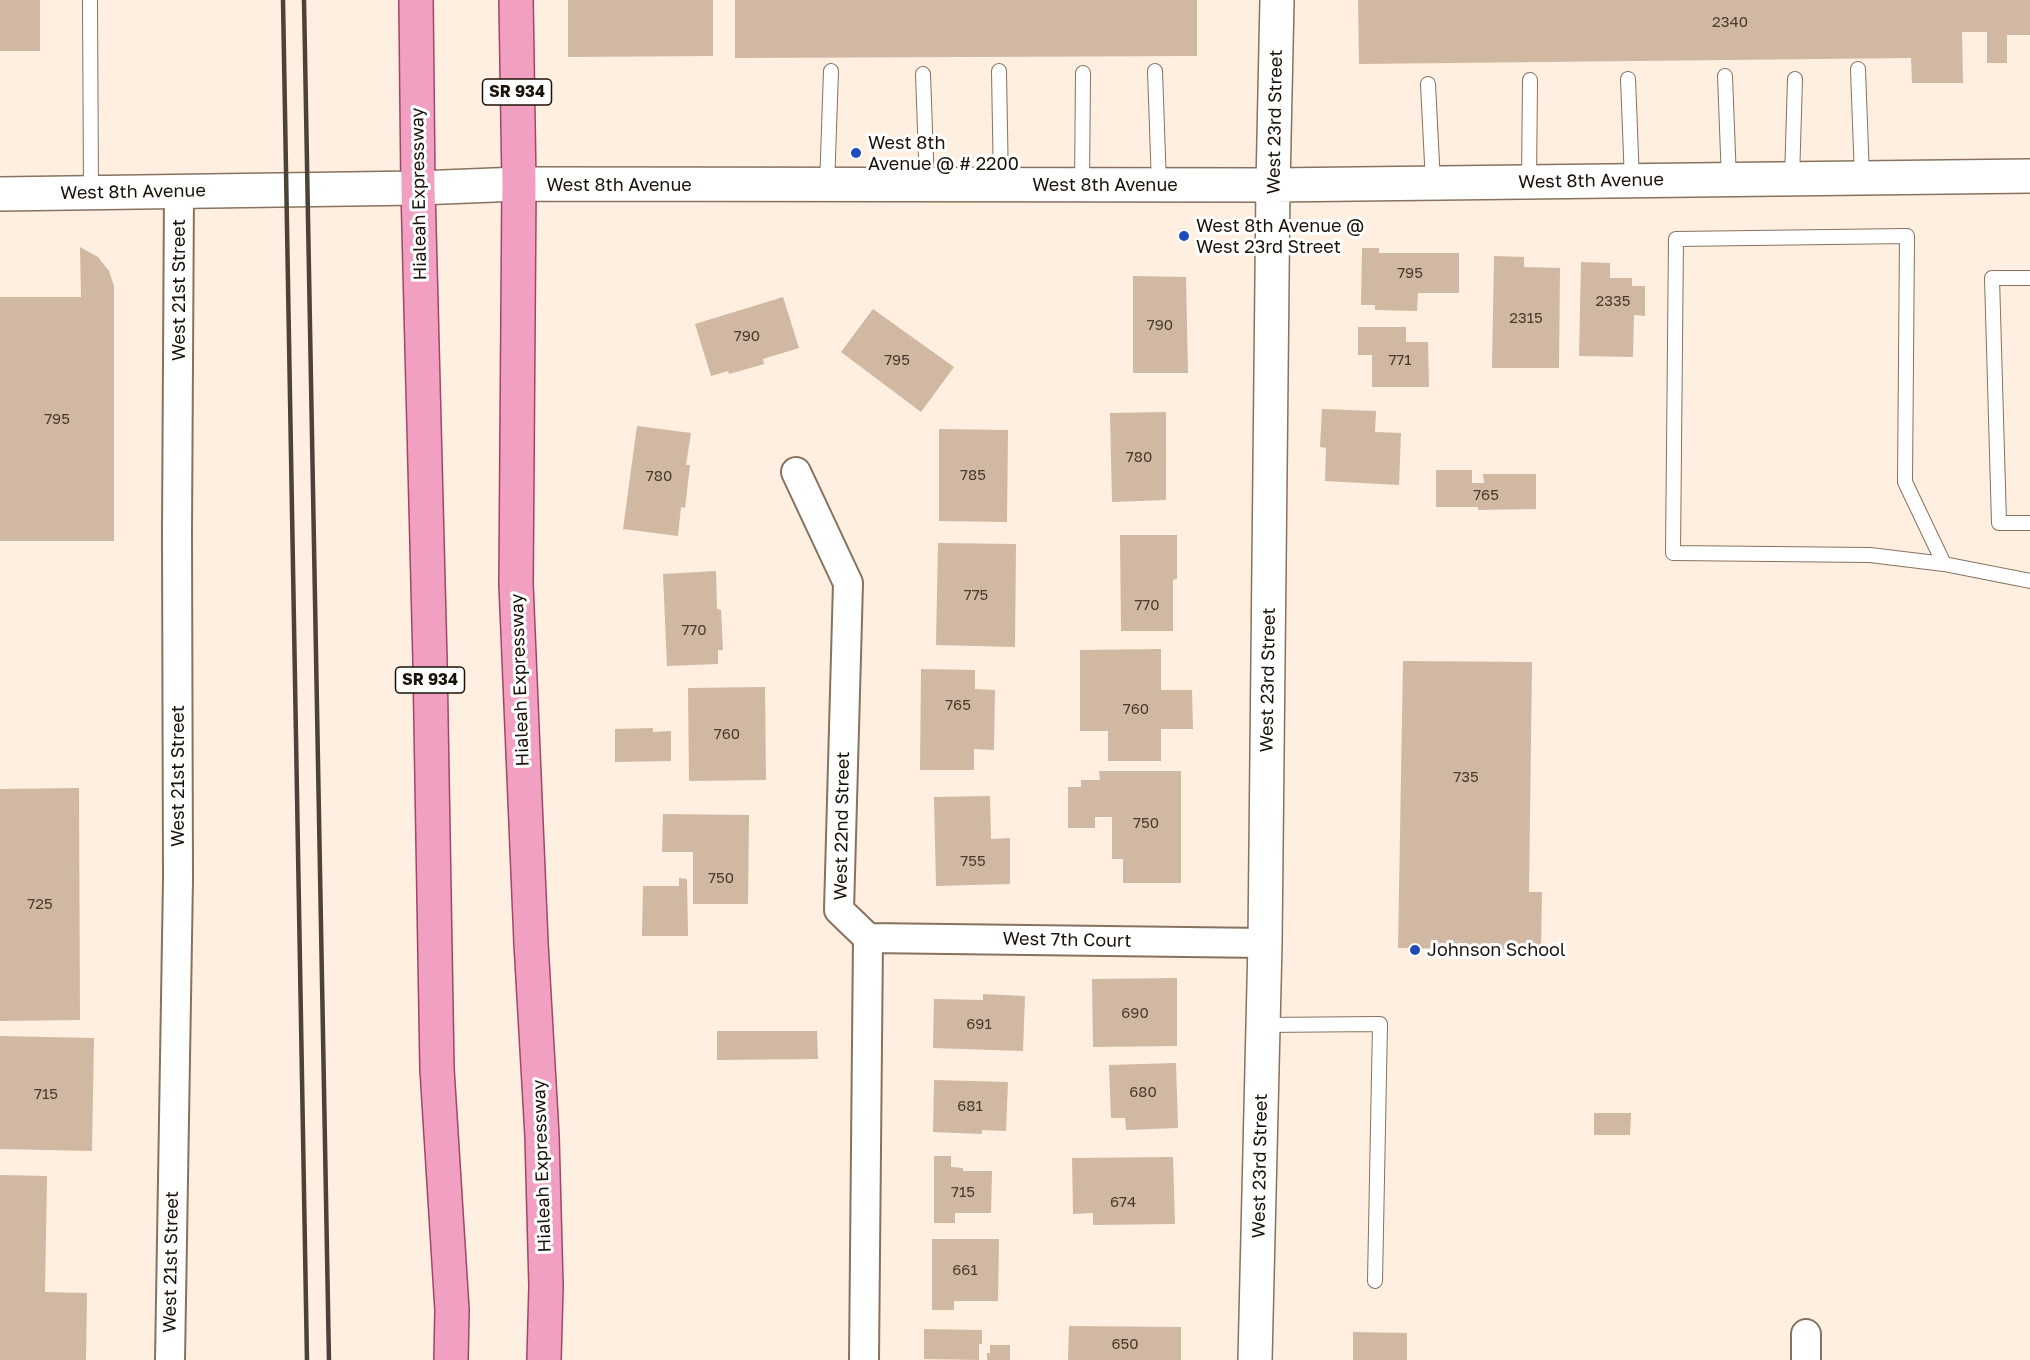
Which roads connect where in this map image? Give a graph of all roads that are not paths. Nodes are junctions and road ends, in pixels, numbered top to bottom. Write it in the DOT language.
graph roads {
  1 [pos="90,0"];
  2 [pos="416,0"];
  3 [pos="516,0"];
  4 [pos="1277,0"];
  5 [pos="1858,69"];
  6 [pos="831,71"];
  7 [pos="999,71"];
  8 [pos="1155,71"];
  9 [pos="1083,73"];
  10 [pos="923,74"];
  11 [pos="1725,76"];
  12 [pos="1628,78"];
  13 [pos="1795,79"];
  14 [pos="1530,80"];
  15 [pos="1428,84"];
  16 [pos="2030,176"];
  17 [pos="1862,178"];
  18 [pos="1792,179"];
  19 [pos="1729,180"];
  20 [pos="1632,181"];
  21 [pos="1529,182"];
  22 [pos="1433,183"];
  23 [pos="519,184"];
  24 [pos="1001,185"];
  25 [pos="1159,185"];
  26 [pos="1273,185"];
  27 [pos="827,186"];
  28 [pos="927,186"];
  29 [pos="1082,186"];
  30 [pos="418,188"];
  31 [pos="179,191"];
  32 [pos="91,192"];
  33 [pos="0,194"];
  34 [pos="2030,278"];
  35 [pos="796,472"];
  36 [pos="2030,523"];
  37 [pos="1944,564"];
  38 [pos="2030,581"];
  39 [pos="868,938"];
  40 [pos="1265,943"];
  41 [pos="1263,1025"];
  42 [pos="1374,1281"];
  43 [pos="170,1360"];
  44 [pos="451,1360"];
  45 [pos="544,1360"];
  46 [pos="864,1360"];
  47 [pos="1256,1360"];
  1 -- 32 [label="lane"];
  2 -- 30 [label="main road, Hialeah Expressway / SR 934"];
  3 -- 23 [label="main road, Hialeah Expressway / SR 934"];
  4 -- 26 [label="street, West 23rd Street"];
  5 -- 17 [label="lane"];
  6 -- 27 [label="lane"];
  7 -- 24 [label="lane"];
  8 -- 25 [label="lane"];
  9 -- 29 [label="lane"];
  10 -- 28 [label="lane"];
  11 -- 19 [label="lane"];
  12 -- 20 [label="lane"];
  13 -- 18 [label="lane"];
  14 -- 21 [label="lane"];
  15 -- 22 [label="lane"];
  16 -- 17 [label="street, West 8th Avenue"];
  17 -- 18 [label="street, West 8th Avenue"];
  18 -- 19 [label="street, West 8th Avenue"];
  19 -- 20 [label="street, West 8th Avenue"];
  20 -- 21 [label="street, West 8th Avenue"];
  21 -- 22 [label="street, West 8th Avenue"];
  22 -- 26 [label="street, West 8th Avenue"];
  23 -- 27 [label="street, West 8th Avenue"];
  23 -- 30 [label="street, West 8th Avenue"];
  23 -- 45 [label="main road, Hialeah Expressway / SR 934"];
  24 -- 28 [label="street, West 8th Avenue"];
  24 -- 29 [label="street, West 8th Avenue"];
  25 -- 26 [label="street, West 8th Avenue"];
  25 -- 29 [label="street, West 8th Avenue"];
  26 -- 40 [label="street, West 23rd Street"];
  27 -- 28 [label="street, West 8th Avenue"];
  30 -- 31 [label="street, West 8th Avenue"];
  30 -- 44 [label="main road, Hialeah Expressway / SR 934"];
  31 -- 32 [label="street, West 8th Avenue"];
  31 -- 43 [label="street, West 21st Street"];
  32 -- 33 [label="street, West 8th Avenue"];
  34 -- 36 [label="lane"];
  35 -- 39 [label="street, West 22nd Street"];
  37 -- 37 [label="lane"];
  37 -- 38 [label="lane"];
  39 -- 40 [label="street, West 7th Court"];
  39 -- 46 [label="street"];
  40 -- 41 [label="street, West 23rd Street"];
  41 -- 42 [label="lane"];
  41 -- 47 [label="street, West 23rd Street"];
}
